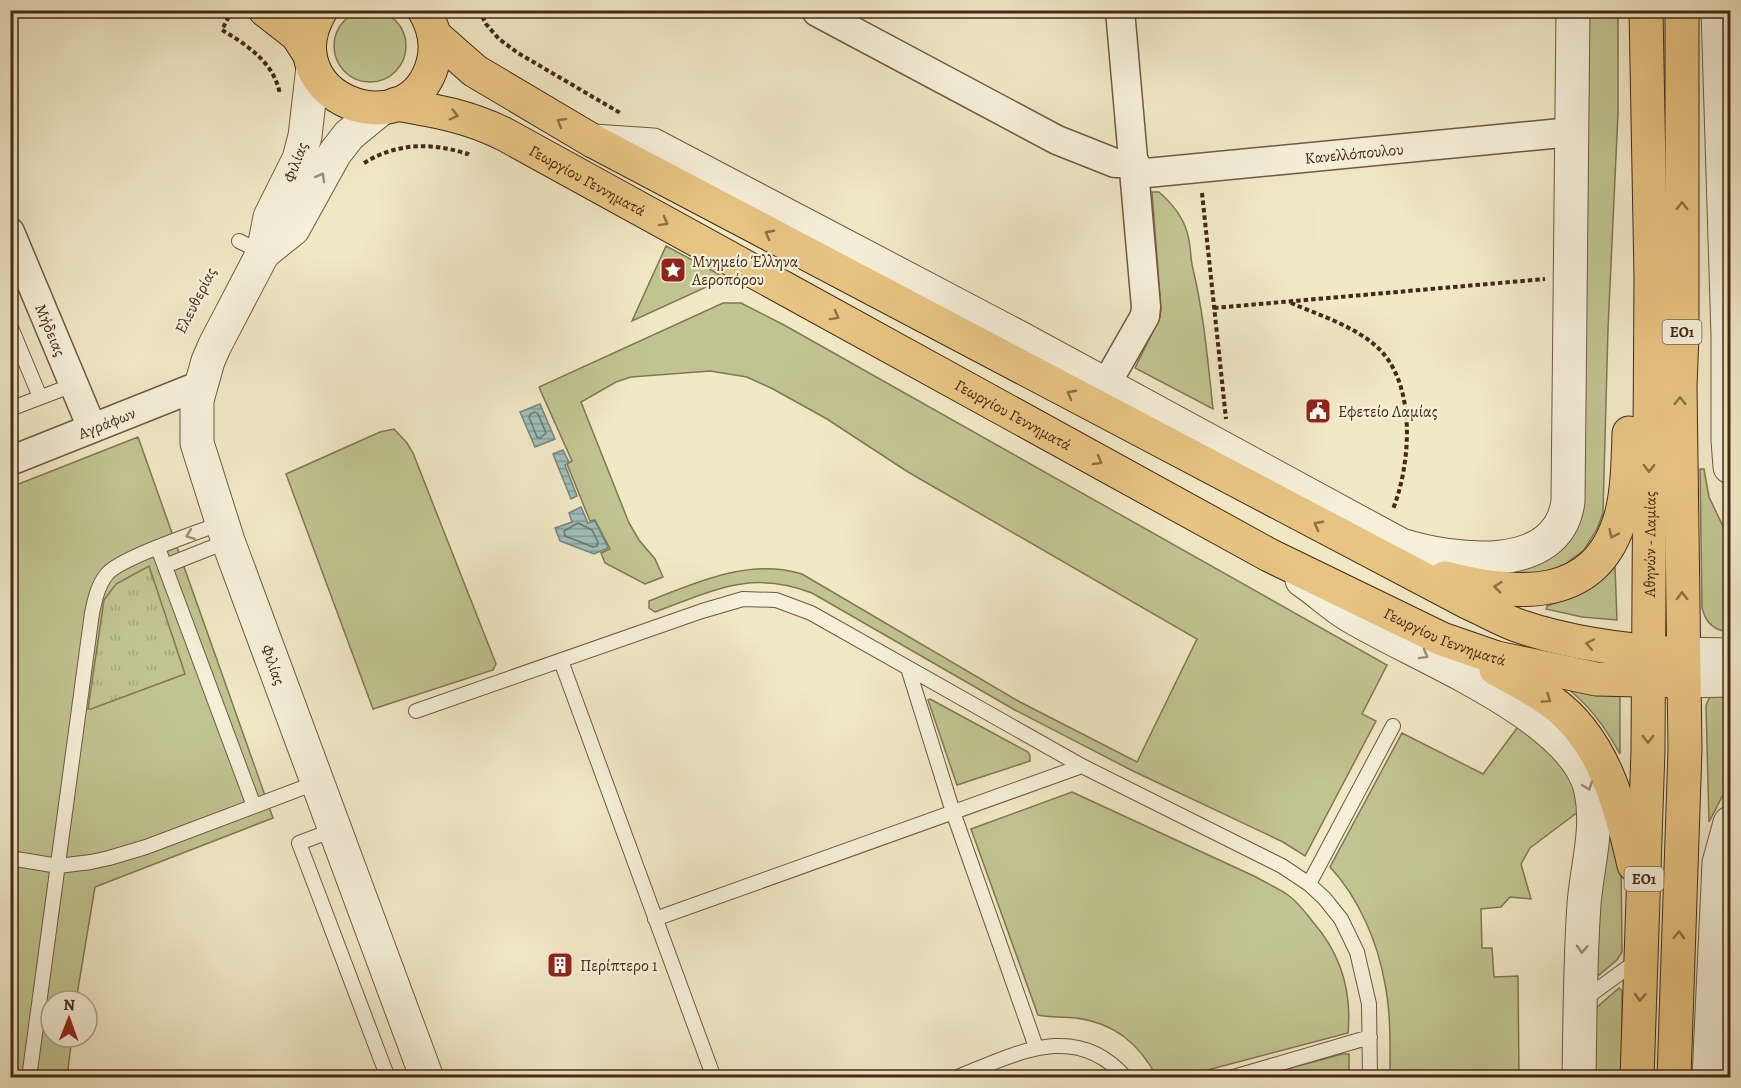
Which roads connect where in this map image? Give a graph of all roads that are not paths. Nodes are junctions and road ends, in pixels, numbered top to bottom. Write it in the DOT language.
graph roads {
  1 [pos="266,10"];
  2 [pos="321,10"];
  3 [pos="1120,10"];
  4 [pos="1573,10"];
  5 [pos="1631,10"];
  6 [pos="1646,10"];
  7 [pos="1682,10"];
  8 [pos="1718,10"];
  9 [pos="817,12"];
  10 [pos="430,20"];
  11 [pos="312,61"];
  12 [pos="389,106"];
  13 [pos="1572,132"];
  14 [pos="1649,136"];
  15 [pos="594,141"];
  16 [pos="1135,168"];
  17 [pos="1651,207"];
  18 [pos="10,232"];
  19 [pos="251,247"];
  20 [pos="10,325"];
  21 [pos="74,384"];
  22 [pos="201,385"];
  23 [pos="1105,386"];
  24 [pos="40,397"];
  25 [pos="1729,397"];
  26 [pos="10,409"];
  27 [pos="92,428"];
  28 [pos="10,460"];
  29 [pos="1731,467"];
  30 [pos="225,532"];
  31 [pos="158,548"];
  32 [pos="1386,549"];
  33 [pos="1269,555"];
  34 [pos="165,566"];
  35 [pos="1442,639"];
  36 [pos="1731,655"];
  37 [pos="561,661"];
  38 [pos="1648,667"];
  39 [pos="908,668"];
  40 [pos="1684,668"];
  41 [pos="1731,680"];
  42 [pos="416,711"];
  43 [pos="1393,726"];
  44 [pos="1082,766"];
  45 [pos="318,782"];
  46 [pos="254,806"];
  47 [pos="953,812"];
  48 [pos="1731,823"];
  49 [pos="336,829"];
  50 [pos="10,858"];
  51 [pos="58,866"];
  52 [pos="1724,880"];
  53 [pos="1309,884"];
  54 [pos="1644,909"];
  55 [pos="655,919"];
  56 [pos="1642,957"];
  57 [pos="1581,1002"];
  58 [pos="1370,1037"];
  59 [pos="1036,1047"];
  60 [pos="29,1077"];
  61 [pos="388,1077"];
  62 [pos="427,1077"];
  63 [pos="714,1077"];
  64 [pos="955,1077"];
  65 [pos="1126,1077"];
  66 [pos="1230,1077"];
  67 [pos="1370,1077"];
  68 [pos="1579,1077"];
  69 [pos="1636,1077"];
  70 [pos="1674,1077"];
  71 [pos="1709,1077"];
  1 -- 11 [label="main road, Γεωργίου Γεννηματά"];
  2 -- 11 [label="main road"];
  3 -- 16 [label="street"];
  4 -- 13 [label="street"];
  5 -- 14 [label="main road"];
  6 -- 14 [label="main road, Αθηνών - Λαμίας / ΕΟ1"];
  40 -- 7 [label="main road, Αθηνών - Λαμίας / ΕΟ1, one-way"];
  8 -- 25 [label="street"];
  9 -- 16 [label="street, Κανελλόπουλου"];
  10 -- 12 [label="main road"];
  15 -- 10 [label="main road, one-way"];
  11 -- 12 [label="main road, Γεωργίου Γεννηματά"];
  11 -- 19 [label="street, Φιλίας"];
  19 -- 12 [label="street, Φιλίας, one-way"];
  12 -- 33 [label="main road, Γεωργίου Γεννηματά, one-way"];
  13 -- 16 [label="street, Κανελλόπουλου"];
  13 -- 32 [label="street"];
  14 -- 17 [label="main road, Αθηνών - Λαμίας / ΕΟ1"];
  15 -- 23 [label="street"];
  32 -- 15 [label="main road, one-way"];
  16 -- 23 [label="street"];
  17 -- 32 [label="main road, one-way"];
  17 -- 38 [label="main road, Αθηνών - Λαμίας / ΕΟ1, one-way"];
  18 -- 21 [label="street, Μήδειας"];
  19 -- 22 [label="street, Φιλίας"];
  20 -- 24 [label="lane"];
  21 -- 24 [label="lane"];
  21 -- 27 [label="street, Μήδειας"];
  22 -- 27 [label="street, Αγράφων"];
  22 -- 30 [label="street, Φιλίας"];
  23 -- 32 [label="street"];
  24 -- 26 [label="lane"];
  25 -- 29 [label="street"];
  27 -- 28 [label="street, Αγράφων"];
  30 -- 31 [label="lane, one-way"];
  30 -- 34 [label="lane"];
  30 -- 45 [label="street, Φιλίας"];
  31 -- 34 [label="lane"];
  31 -- 51 [label="lane"];
  38 -- 32 [label="main road, one-way"];
  33 -- 35 [label="main road, Γεωργίου Γεννηματά"];
  33 -- 57 [label="street, one-way"];
  34 -- 46 [label="lane"];
  35 -- 38 [label="main road, Γεωργίου Γεννηματά"];
  35 -- 54 [label="main road, one-way"];
  36 -- 40 [label="street"];
  37 -- 39 [label="lane"];
  37 -- 42 [label="lane"];
  37 -- 55 [label="lane"];
  38 -- 40 [label="main road"];
  38 -- 54 [label="main road, Αθηνών - Λαμίας / ΕΟ1, one-way"];
  39 -- 44 [label="lane"];
  39 -- 47 [label="lane"];
  40 -- 41 [label="street"];
  70 -- 40 [label="main road, Αθηνών - Λαμίας / ΕΟ1, one-way"];
  43 -- 53 [label="lane"];
  44 -- 47 [label="lane"];
  44 -- 53 [label="lane"];
  45 -- 46 [label="lane"];
  45 -- 49 [label="street, Φιλίας"];
  46 -- 51 [label="lane"];
  47 -- 55 [label="lane"];
  47 -- 59 [label="lane"];
  48 -- 52 [label="street"];
  49 -- 61 [label="lane"];
  49 -- 62 [label="street, Φιλίας"];
  50 -- 51 [label="lane"];
  51 -- 60 [label="lane"];
  52 -- 71 [label="street"];
  53 -- 58 [label="lane"];
  54 -- 56 [label="main road, Αθηνών - Λαμίας / ΕΟ1"];
  55 -- 63 [label="lane"];
  56 -- 57 [label="lane"];
  56 -- 69 [label="main road, Αθηνών - Λαμίας / ΕΟ1, one-way"];
  57 -- 68 [label="street"];
  58 -- 66 [label="lane"];
  58 -- 67 [label="lane"];
  59 -- 64 [label="lane"];
  59 -- 65 [label="lane"];
}
